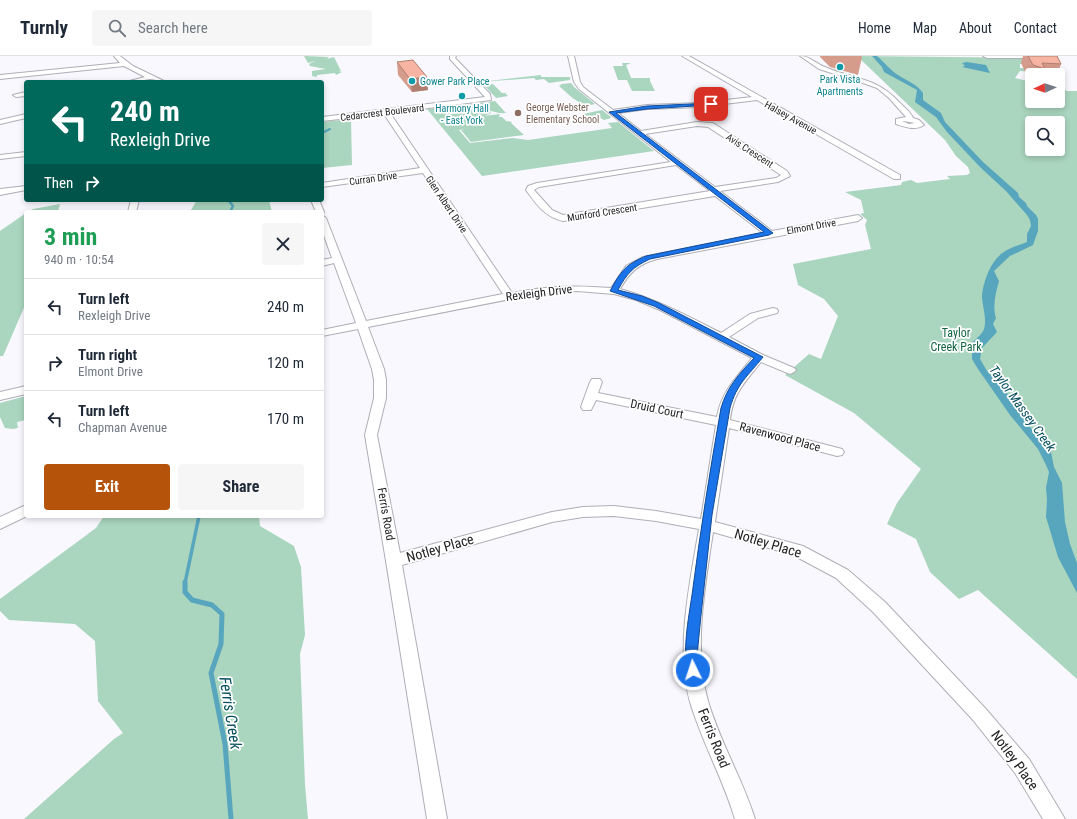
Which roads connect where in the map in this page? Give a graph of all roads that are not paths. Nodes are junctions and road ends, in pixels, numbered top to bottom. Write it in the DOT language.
graph roads {
  1 [pos="117,56"];
  2 [pos="453,56"];
  3 [pos="571,56"];
  4 [pos="685,56"];
  5 [pos="803,56"];
  6 [pos="987,56"];
  7 [pos="1027,56"];
  8 [pos="126,64"];
  9 [pos="0,77"];
  10 [pos="152,77"];
  11 [pos="138,80"];
  12 [pos="159,80"];
  13 [pos="24,94"];
  14 [pos="16,95"];
  15 [pos="757,98"];
  16 [pos="386,112"];
  17 [pos="612,112"];
  18 [pos="24,116"];
  19 [pos="324,119"];
  20 [pos="910,120"];
  21 [pos="0,122"];
  22 [pos="639,133"];
  23 [pos="24,154"];
  24 [pos="0,157"];
  25 [pos="677,163"];
  26 [pos="424,170"];
  27 [pos="897,176"];
  28 [pos="324,185"];
  29 [pos="24,188"];
  30 [pos="714,191"];
  31 [pos="0,192"];
  32 [pos="858,218"];
  33 [pos="324,224"];
  34 [pos="769,233"];
  35 [pos="337,260"];
  36 [pos="324,263"];
  37 [pos="614,291"];
  38 [pos="509,296"];
  39 [pos="773,310"];
  40 [pos="361,325"];
  41 [pos="324,333"];
  42 [pos="722,337"];
  43 [pos="759,357"];
  44 [pos="790,370"];
  45 [pos="596,382"];
  46 [pos="24,390"];
  47 [pos="592,395"];
  48 [pos="0,396"];
  49 [pos="587,407"];
  50 [pos="723,423"];
  51 [pos="837,452"];
  52 [pos="24,511"];
  53 [pos="0,524"];
  54 [pos="706,525"];
  55 [pos="394,561"];
  56 [pos="437,819"];
  57 [pos="745,819"];
  58 [pos="1055,819"];
  1 -- 8 [label="street"];
  2 -- 16 [label="street, Cedarcrest Boulevard"];
  3 -- 17 [label="street"];
  4 -- 15 [label="street, Halsey Avenue"];
  5 -- 20 [label="street"];
  6 -- 7 [label="street"];
  8 -- 9 [label="street"];
  8 -- 10 [label="street"];
  10 -- 11 [label="street"];
  10 -- 12 [label="street"];
  13 -- 14 [label="street"];
  15 -- 17 [label="street"];
  15 -- 27 [label="street, Halsey Avenue"];
  16 -- 19 [label="street, Cedarcrest Boulevard"];
  16 -- 26 [label="street, Glen Albert Drive"];
  17 -- 22 [label="street"];
  18 -- 21 [label="street"];
  22 -- 25 [label="street"];
  22 -- 30 [label="street, Avis Crescent"];
  23 -- 24 [label="street"];
  25 -- 30 [label="street"];
  25 -- 30 [label="street, Munford Crescent"];
  26 -- 28 [label="street, Curran Drive"];
  26 -- 38 [label="street, Glen Albert Drive"];
  29 -- 31 [label="street"];
  30 -- 34 [label="street"];
  32 -- 34 [label="street, Elmont Drive"];
  33 -- 35 [label="street, Ferris Road"];
  34 -- 37 [label="street, Elmont Drive"];
  35 -- 36 [label="street"];
  35 -- 40 [label="street, Ferris Road"];
  37 -- 38 [label="street, Rexleigh Drive"];
  37 -- 42 [label="street, Rexleigh Drive"];
  38 -- 40 [label="street, Rexleigh Drive"];
  39 -- 42 [label="street"];
  40 -- 41 [label="street, Rexleigh Drive"];
  40 -- 55 [label="street, Ferris Road"];
  42 -- 43 [label="street, Rexleigh Drive"];
  43 -- 44 [label="street, Rexleigh Drive"];
  43 -- 50 [label="street, Ferris Road"];
  45 -- 47 [label="street"];
  46 -- 48 [label="street"];
  47 -- 49 [label="street"];
  47 -- 50 [label="street, Druid Court"];
  50 -- 51 [label="street, Ravenwood Place"];
  50 -- 54 [label="street, Ferris Road"];
  52 -- 53 [label="street"];
  54 -- 55 [label="street, Notley Place"];
  54 -- 57 [label="street, Ferris Road"];
  54 -- 58 [label="street, Notley Place"];
  55 -- 56 [label="street, Ferris Road"];
}
